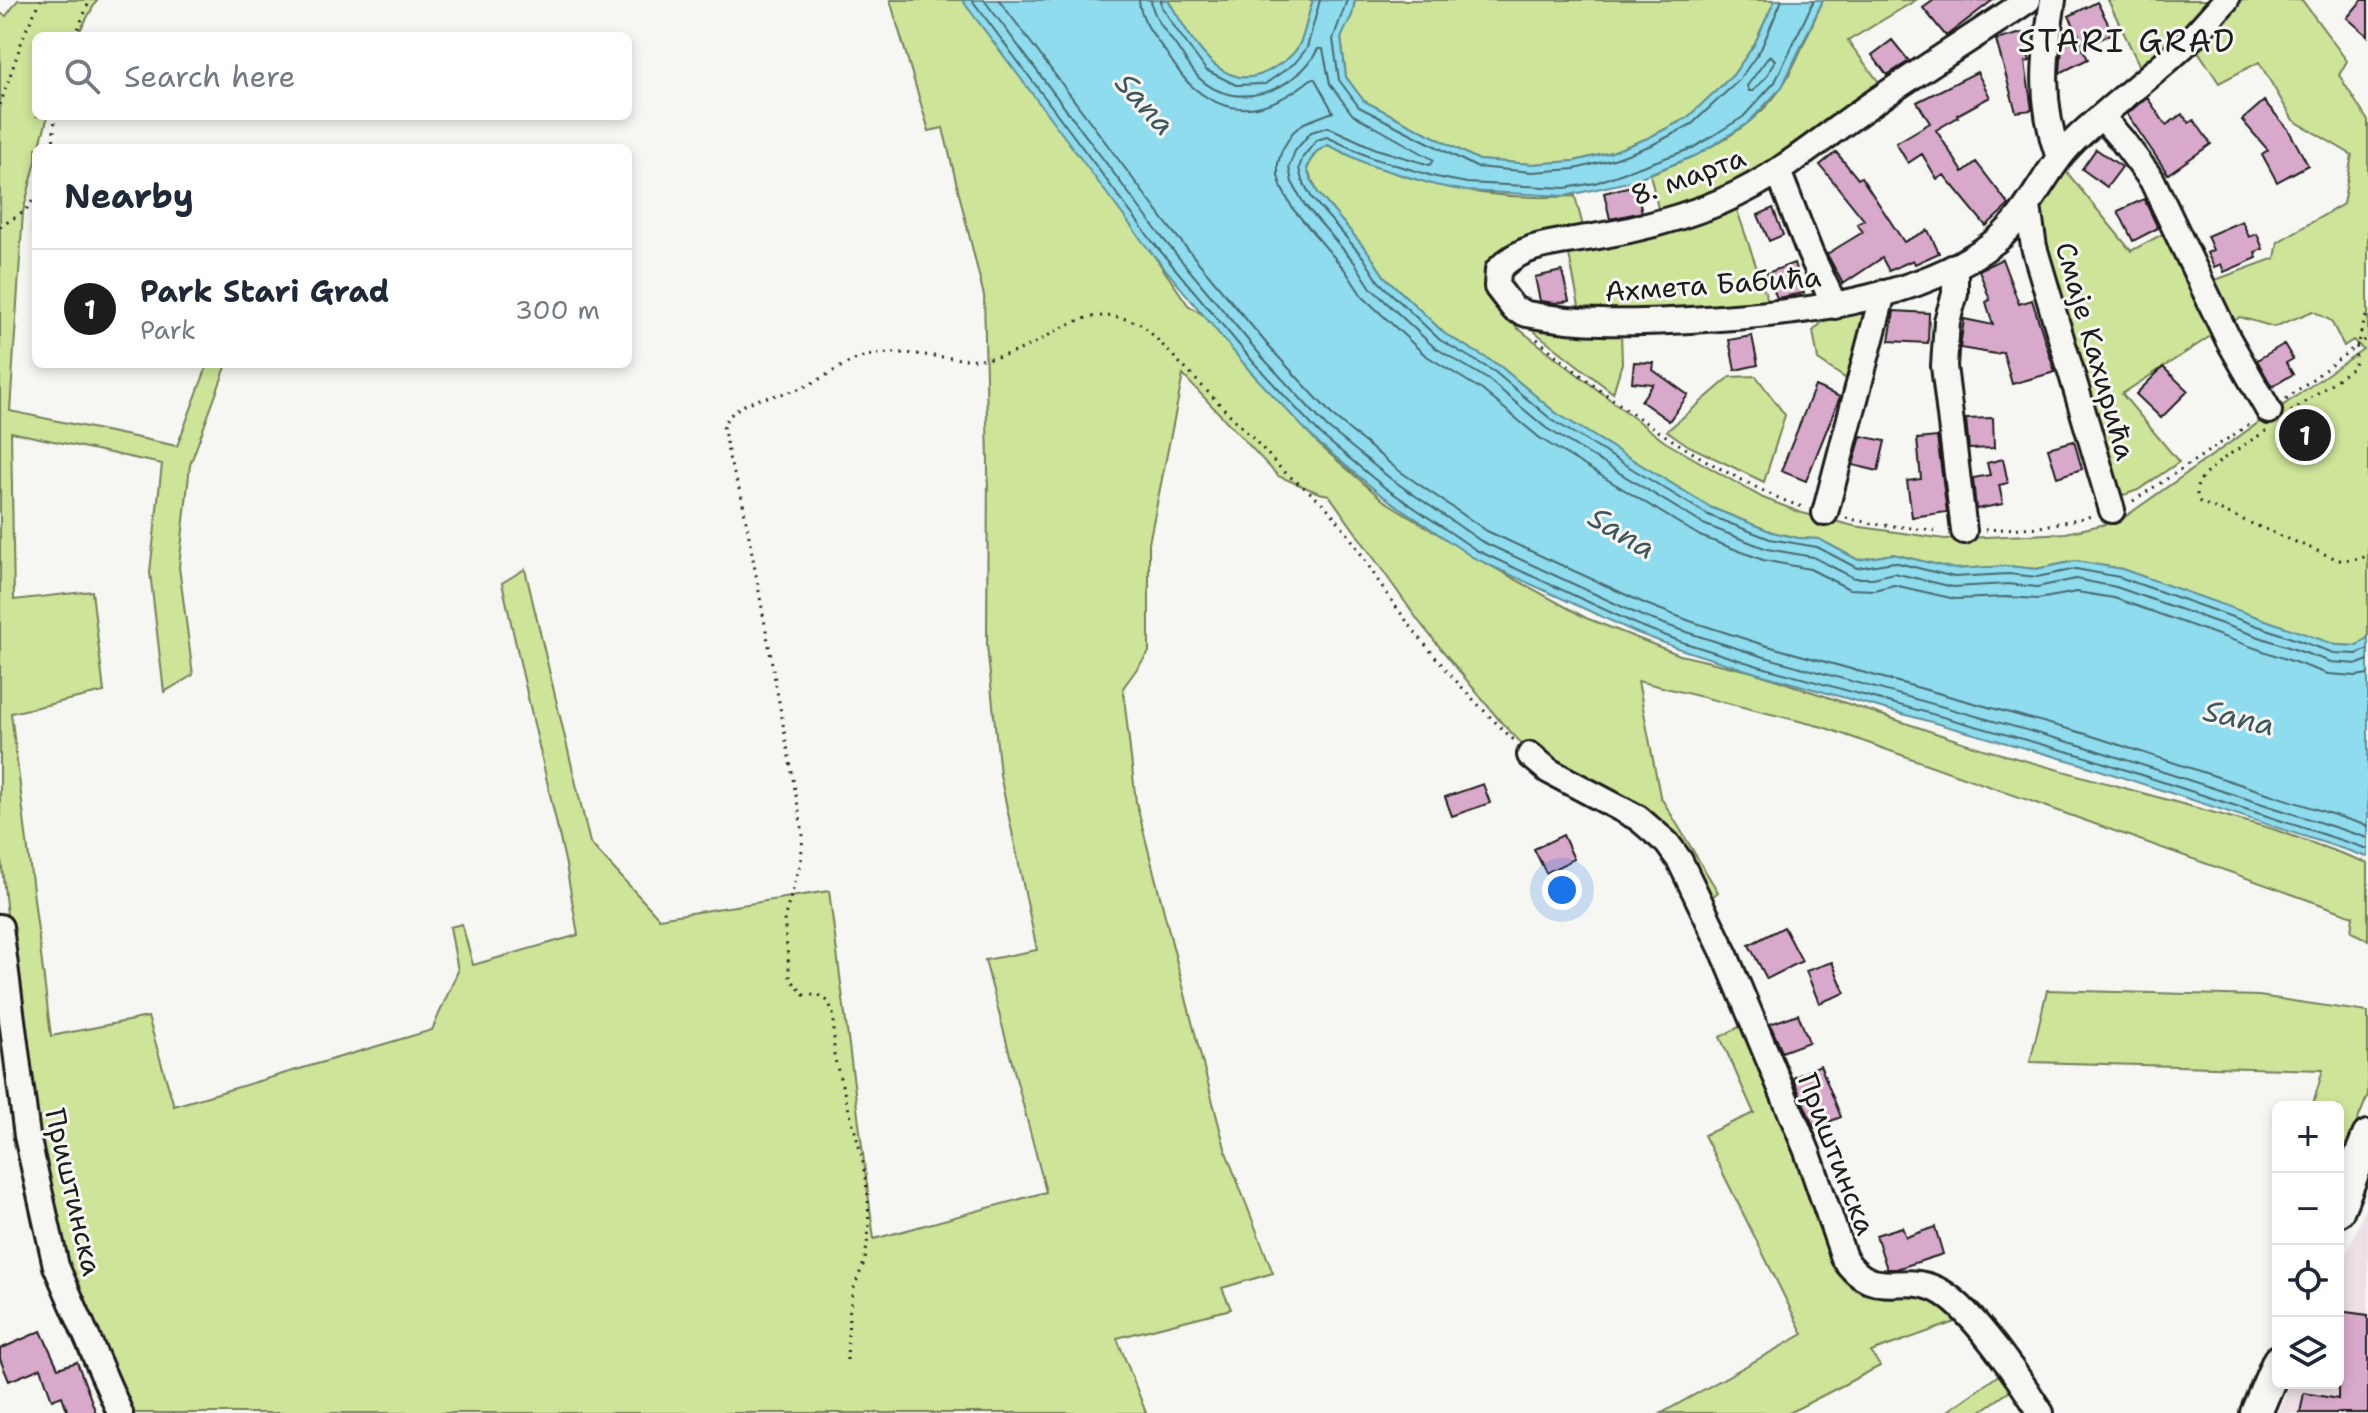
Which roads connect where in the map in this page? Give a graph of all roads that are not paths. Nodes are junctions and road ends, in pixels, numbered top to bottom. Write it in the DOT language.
graph roads {
  1 [pos="2028,0"];
  2 [pos="2053,0"];
  3 [pos="2226,0"];
  4 [pos="2102,117"];
  5 [pos="2059,158"];
  6 [pos="1778,171"];
  7 [pos="2028,207"];
  8 [pos="1955,266"];
  9 [pos="1883,293"];
  10 [pos="1835,306"];
  11 [pos="1547,318"];
  12 [pos="2274,419"];
  13 [pos="2112,510"];
  14 [pos="1825,513"];
  15 [pos="1964,531"];
  16 [pos="1530,755"];
  17 [pos="0,927"];
  18 [pos="5,1024"];
  19 [pos="2368,1136"];
  20 [pos="2344,1196"];
  21 [pos="2272,1375"];
  22 [pos="120,1413"];
  23 [pos="2041,1413"];
  24 [pos="2256,1413"];
  1 -- 6 [label="street, 8. марта"];
  2 -- 5 [label="street"];
  3 -- 4 [label="street, Ахмета Бабића"];
  4 -- 5 [label="street, Ахмета Бабића"];
  4 -- 12 [label="street"];
  5 -- 7 [label="street, Ахмета Бабића"];
  6 -- 10 [label="street"];
  6 -- 11 [label="street, 8. марта"];
  7 -- 8 [label="street, Ахмета Бабића"];
  7 -- 13 [label="street, Смaје Кахирића"];
  8 -- 9 [label="street, Ахмета Бабића"];
  8 -- 15 [label="street"];
  9 -- 10 [label="street, Ахмета Бабића"];
  9 -- 14 [label="street"];
  10 -- 11 [label="street, Ахмета Бабића"];
  16 -- 23 [label="street, Приштинска"];
  17 -- 18 [label="street, Приштинска"];
  18 -- 22 [label="street, Приштинска"];
  19 -- 20 [label="main road"];
  21 -- 24 [label="main road"];
}
